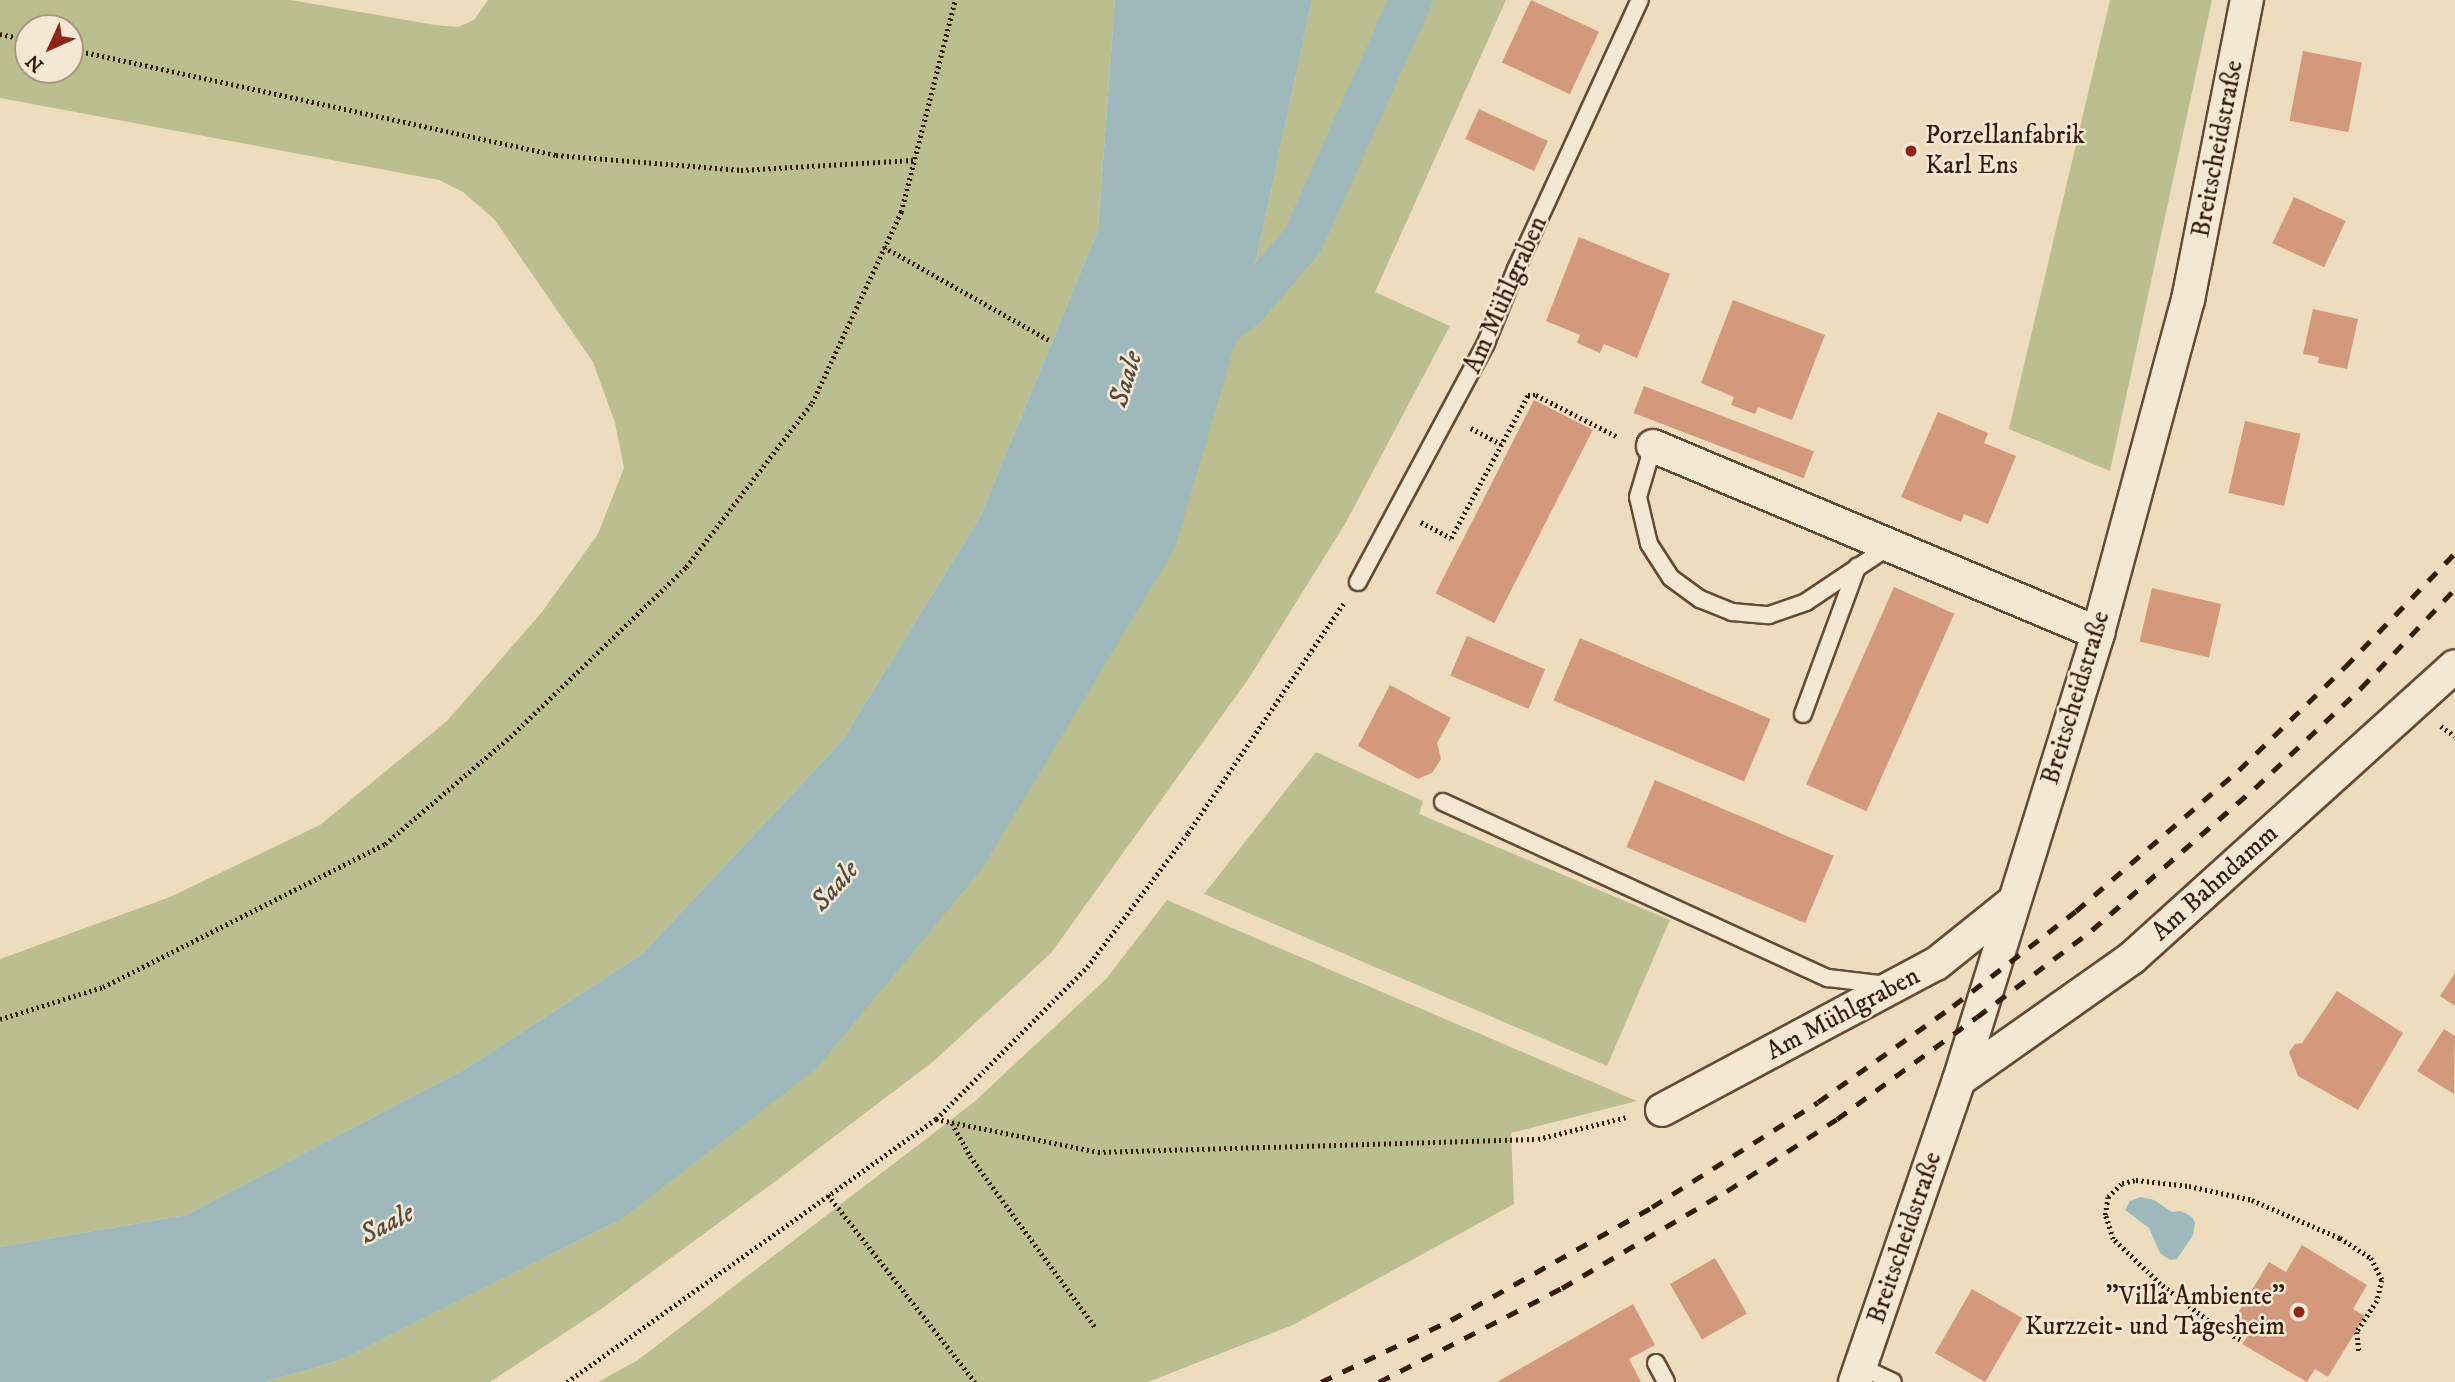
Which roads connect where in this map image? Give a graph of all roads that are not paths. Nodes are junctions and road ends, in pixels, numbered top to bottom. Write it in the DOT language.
graph roads {
  1 [pos="1640,0"];
  2 [pos="2247,0"];
  3 [pos="1653,446"];
  4 [pos="1891,545"];
  5 [pos="1857,566"];
  6 [pos="1357,582"];
  7 [pos="2098,633"];
  8 [pos="2455,666"];
  9 [pos="1803,714"];
  10 [pos="1443,803"];
  11 [pos="2013,902"];
  12 [pos="1898,986"];
  13 [pos="1958,1080"];
  14 [pos="1662,1110"];
  15 [pos="1656,1363"];
  16 [pos="1858,1374"];
  17 [pos="1666,1382"];
  18 [pos="1893,1382"];
  1 -- 6 [label="lane, Am Mühlgraben"];
  2 -- 7 [label="street, Breitscheidstraße"];
  3 -- 4 [label="street"];
  3 -- 5 [label="lane"];
  4 -- 5 [label="lane"];
  4 -- 7 [label="street"];
  5 -- 9 [label="lane"];
  7 -- 11 [label="street, Breitscheidstraße"];
  8 -- 13 [label="street, Am Bahndamm"];
  10 -- 12 [label="lane"];
  11 -- 12 [label="street, Am Mühlgraben"];
  11 -- 13 [label="street, Breitscheidstraße"];
  12 -- 14 [label="street, Am Mühlgraben"];
  13 -- 16 [label="street, Breitscheidstraße"];
  15 -- 17 [label="lane"];
  16 -- 18 [label="lane"];
}
